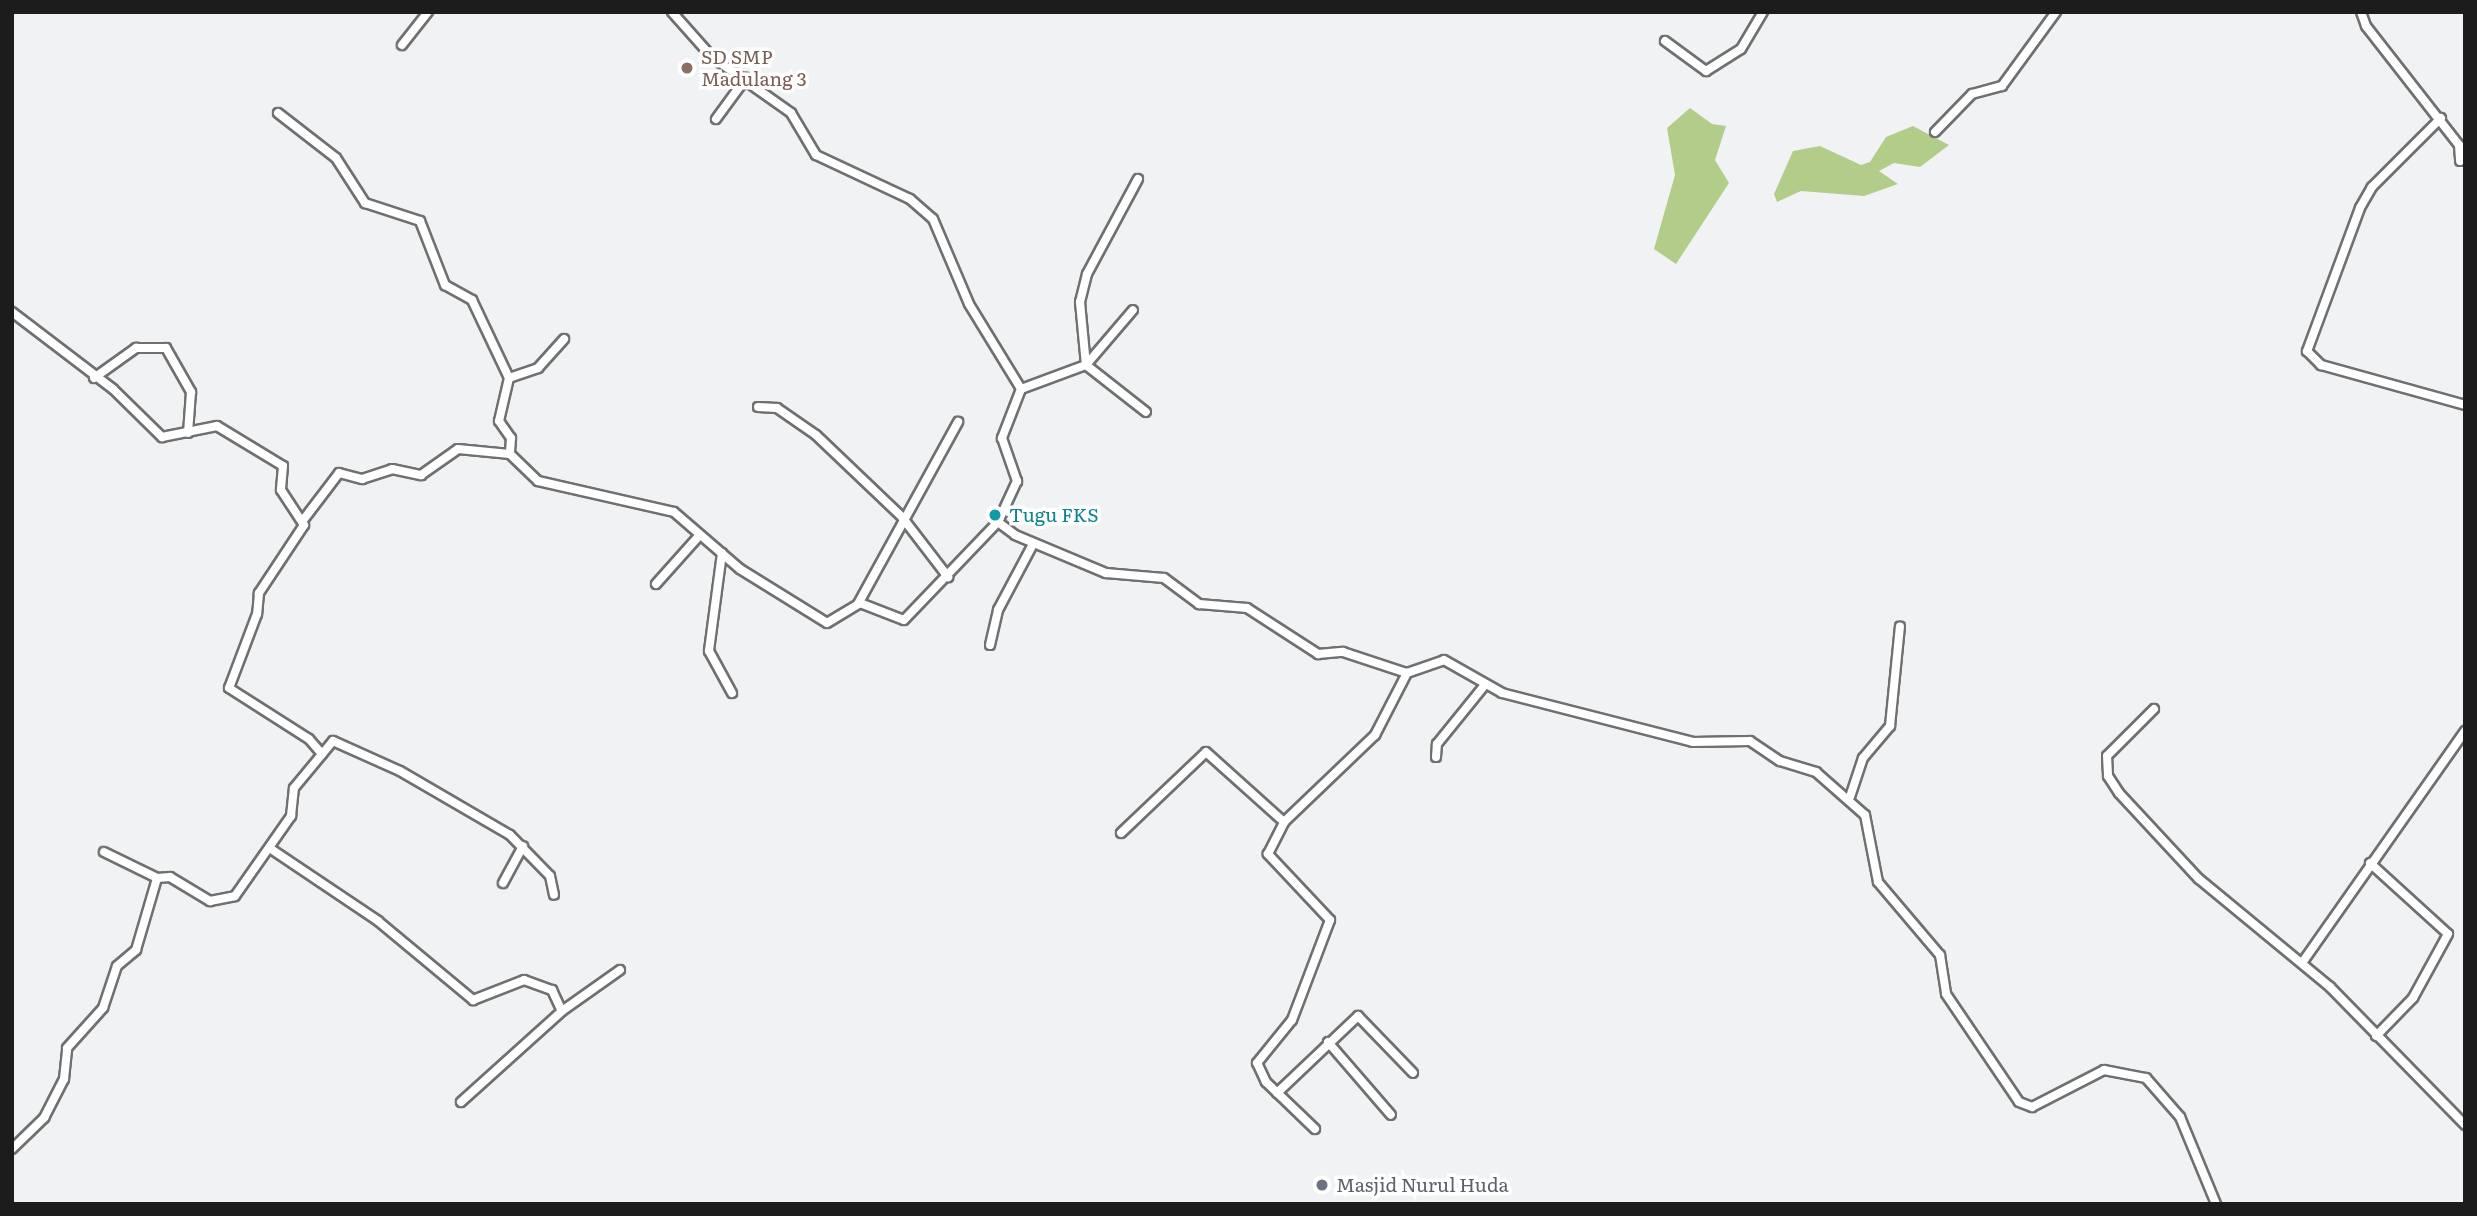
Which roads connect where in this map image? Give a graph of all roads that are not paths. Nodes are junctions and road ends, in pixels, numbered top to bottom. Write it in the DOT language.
graph roads {
  1 [pos="428,12"];
  2 [pos="671,12"];
  3 [pos="1763,12"];
  4 [pos="2056,12"];
  5 [pos="2361,12"];
  6 [pos="1665,41"];
  7 [pos="402,45"];
  8 [pos="746,78"];
  9 [pos="278,114"];
  10 [pos="2441,118"];
  11 [pos="716,119"];
  12 [pos="1934,132"];
  13 [pos="2460,161"];
  14 [pos="1138,178"];
  15 [pos="1133,310"];
  16 [pos="12,312"];
  17 [pos="564,339"];
  18 [pos="1086,365"];
  19 [pos="94,378"];
  20 [pos="509,378"];
  21 [pos="1021,389"];
  22 [pos="2465,405"];
  23 [pos="758,407"];
  24 [pos="1146,412"];
  25 [pos="958,422"];
  26 [pos="188,433"];
  27 [pos="510,454"];
  28 [pos="902,517"];
  29 [pos="304,519"];
  30 [pos="998,522"];
  31 [pos="698,537"];
  32 [pos="1032,547"];
  33 [pos="722,553"];
  34 [pos="948,577"];
  35 [pos="656,584"];
  36 [pos="858,604"];
  37 [pos="1900,626"];
  38 [pos="990,645"];
  39 [pos="1407,673"];
  40 [pos="1484,686"];
  41 [pos="732,693"];
  42 [pos="2154,709"];
  43 [pos="2465,731"];
  44 [pos="322,754"];
  45 [pos="1436,757"];
  46 [pos="1850,797"];
  47 [pos="1284,822"];
  48 [pos="1121,833"];
  49 [pos="523,846"];
  50 [pos="271,849"];
  51 [pos="104,852"];
  52 [pos="2370,863"];
  53 [pos="157,878"];
  54 [pos="503,883"];
  55 [pos="554,895"];
  56 [pos="2302,963"];
  57 [pos="620,970"];
  58 [pos="562,1011"];
  59 [pos="2375,1036"];
  60 [pos="1328,1042"];
  61 [pos="1412,1073"];
  62 [pos="1277,1093"];
  63 [pos="461,1102"];
  64 [pos="1391,1115"];
  65 [pos="2465,1125"];
  66 [pos="1315,1129"];
  67 [pos="12,1149"];
  68 [pos="2216,1204"];
  1 -- 7 [label="street"];
  2 -- 8 [label="street"];
  3 -- 6 [label="street"];
  4 -- 12 [label="street"];
  5 -- 10 [label="street"];
  8 -- 11 [label="street"];
  8 -- 21 [label="street"];
  9 -- 20 [label="street"];
  10 -- 13 [label="street"];
  10 -- 22 [label="street"];
  14 -- 18 [label="street"];
  15 -- 18 [label="street"];
  16 -- 19 [label="street"];
  17 -- 20 [label="street"];
  18 -- 21 [label="street"];
  18 -- 24 [label="street"];
  19 -- 26 [label="street"];
  19 -- 26 [label="street"];
  20 -- 27 [label="street"];
  21 -- 30 [label="street"];
  23 -- 28 [label="street"];
  25 -- 28 [label="street"];
  26 -- 29 [label="street"];
  27 -- 29 [label="street"];
  27 -- 31 [label="street"];
  28 -- 34 [label="street"];
  28 -- 36 [label="street"];
  29 -- 44 [label="street"];
  30 -- 32 [label="street"];
  30 -- 34 [label="street"];
  31 -- 33 [label="street"];
  31 -- 35 [label="street"];
  32 -- 38 [label="street"];
  32 -- 39 [label="street"];
  33 -- 36 [label="street"];
  33 -- 41 [label="street"];
  34 -- 36 [label="street"];
  37 -- 46 [label="street"];
  39 -- 40 [label="street"];
  39 -- 47 [label="street"];
  40 -- 45 [label="street"];
  40 -- 46 [label="street"];
  42 -- 56 [label="street"];
  43 -- 52 [label="street"];
  44 -- 49 [label="street"];
  44 -- 50 [label="street"];
  46 -- 68 [label="street"];
  47 -- 48 [label="street"];
  47 -- 62 [label="street"];
  49 -- 54 [label="street"];
  49 -- 55 [label="street"];
  50 -- 53 [label="street"];
  50 -- 58 [label="street"];
  51 -- 53 [label="street"];
  52 -- 56 [label="street"];
  52 -- 59 [label="street"];
  53 -- 67 [label="street"];
  56 -- 59 [label="street"];
  57 -- 58 [label="street"];
  58 -- 63 [label="street"];
  59 -- 65 [label="street"];
  60 -- 61 [label="street"];
  60 -- 62 [label="street"];
  60 -- 64 [label="street"];
  62 -- 66 [label="street"];
}
